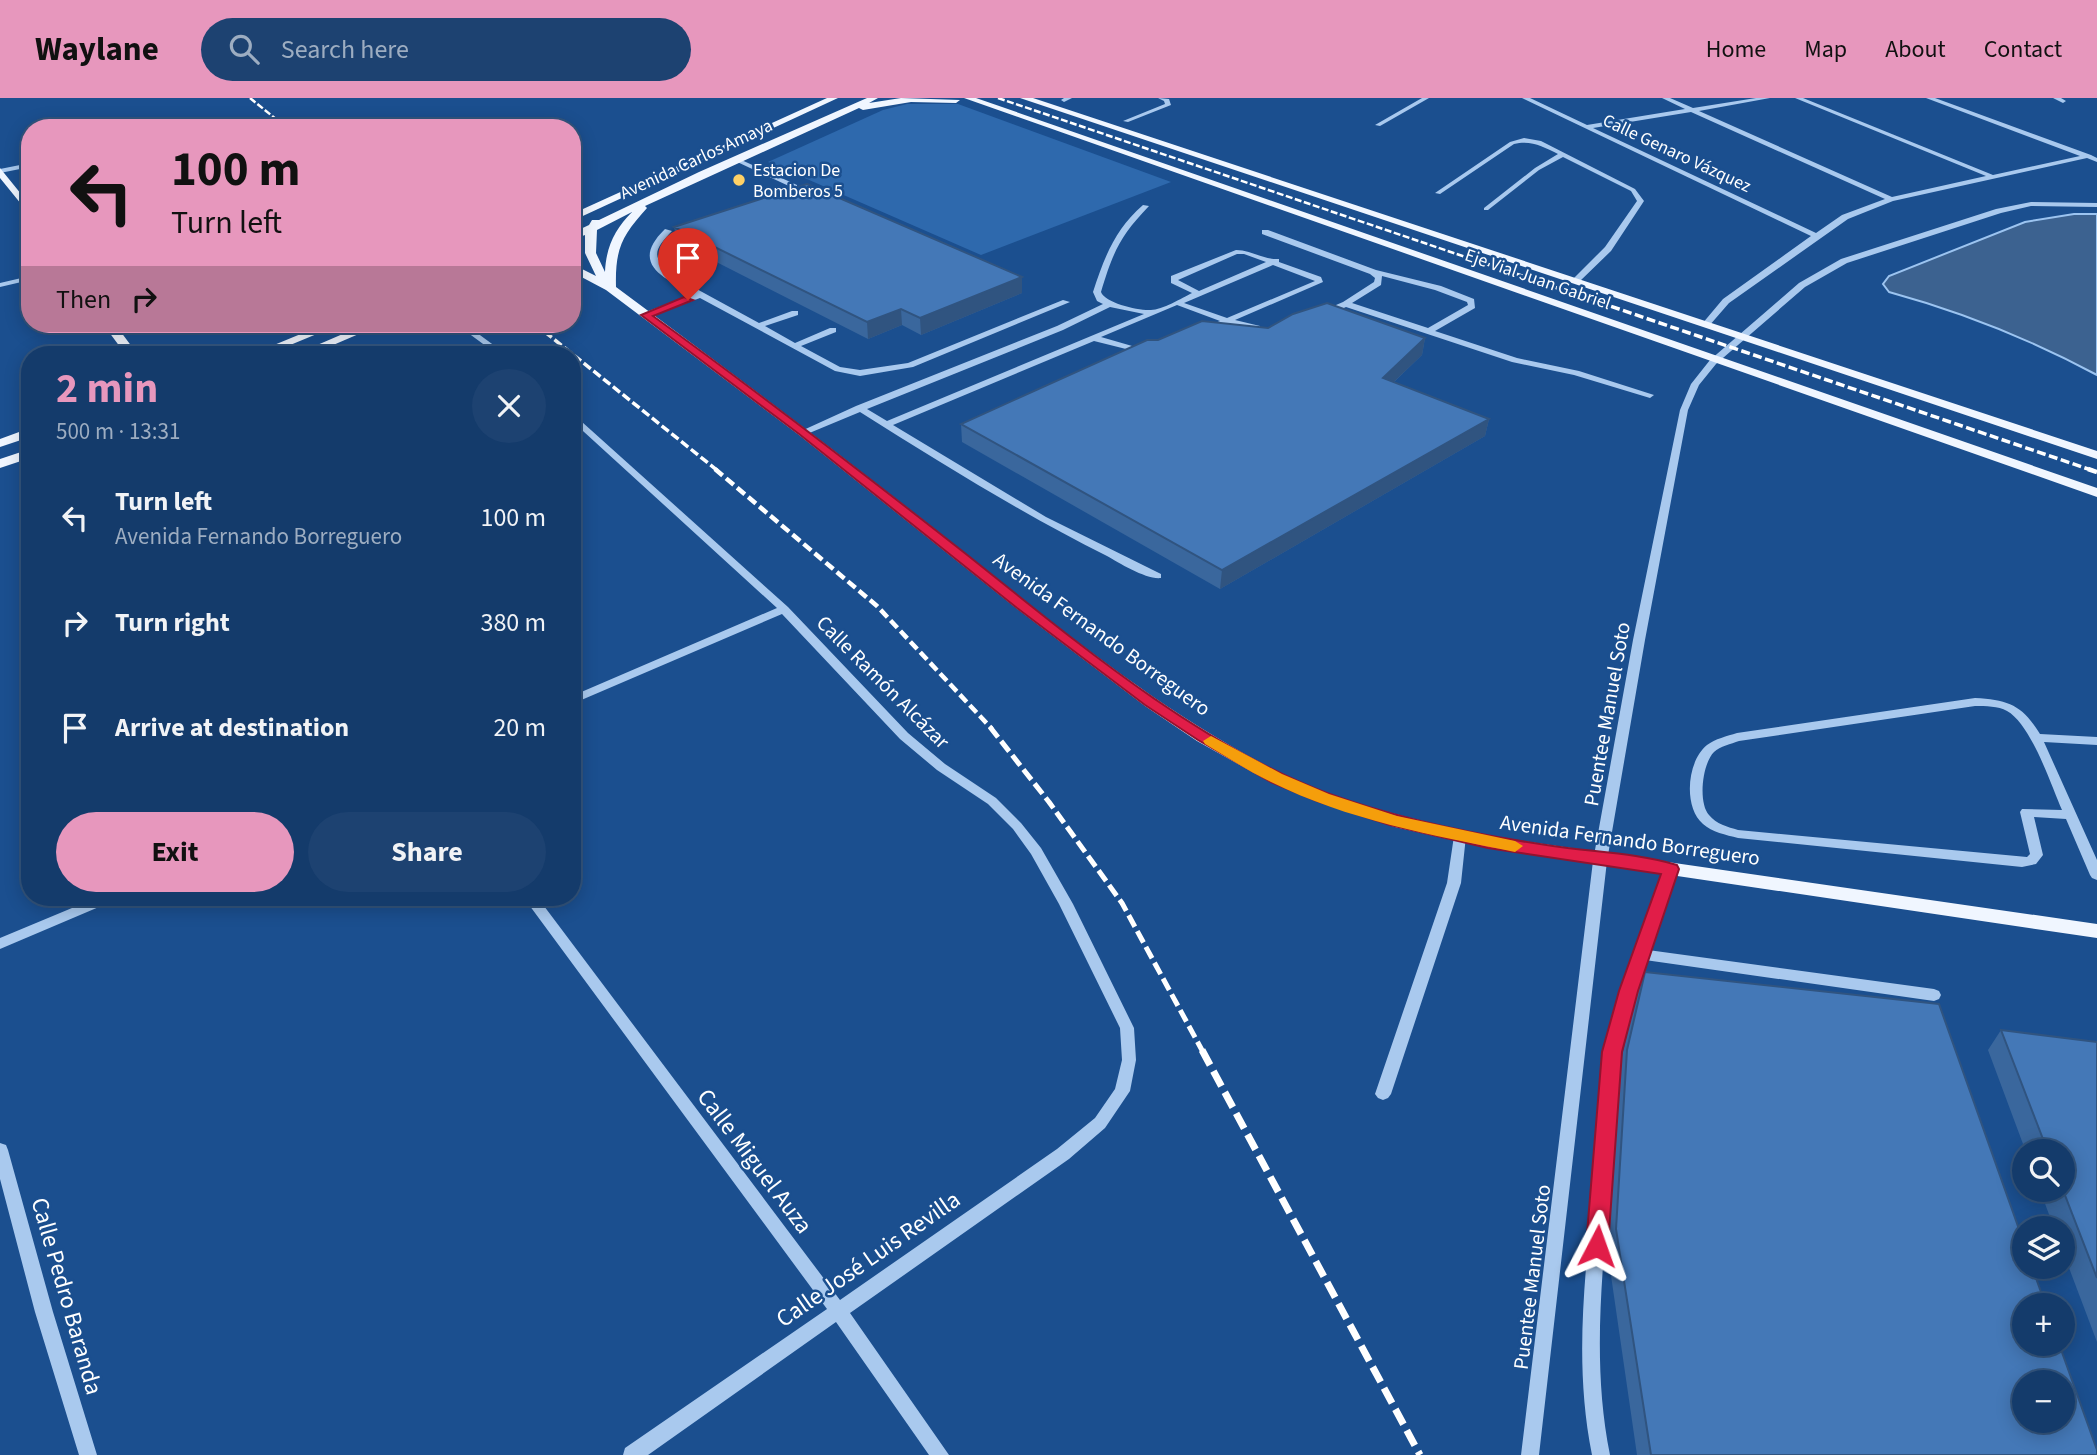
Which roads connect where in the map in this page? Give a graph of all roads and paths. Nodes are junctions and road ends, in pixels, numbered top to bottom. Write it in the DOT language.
graph roads {
  1 [pos="874,98"];
  2 [pos="968,98"];
  3 [pos="1426,98"];
  4 [pos="1525,98"];
  5 [pos="1665,98"];
  6 [pos="1767,98"];
  7 [pos="1798,98"];
  8 [pos="1929,98"];
  9 [pos="953,99"];
  10 [pos="1064,99"];
  11 [pos="1167,99"];
  12 [pos="828,100"];
  13 [pos="1029,100"];
  14 [pos="1694,110"];
  15 [pos="839,114"];
  16 [pos="1126,121"];
  17 [pos="1378,125"];
  18 [pos="767,127"];
  19 [pos="1586,127"];
  20 [pos="793,133"];
  21 [pos="1564,154"];
  22 [pos="2093,158"];
  23 [pos="735,159"];
  24 [pos="21,167"];
  25 [pos="677,168"];
  26 [pos="1,171"];
  27 [pos="702,174"];
  28 [pos="1991,176"];
  29 [pos="647,182"];
  30 [pos="1438,193"];
  31 [pos="21,199"];
  32 [pos="1891,199"];
  33 [pos="649,200"];
  34 [pos="768,202"];
  35 [pos="2097,205"];
  36 [pos="1145,206"];
  37 [pos="1486,209"];
  38 [pos="581,214"];
  39 [pos="1961,222"];
  40 [pos="591,229"];
  41 [pos="668,231"];
  42 [pos="1265,232"];
  43 [pos="581,233"];
  44 [pos="1815,236"];
  45 [pos="1412,252"];
  46 [pos="1507,257"];
  47 [pos="1276,261"];
  48 [pos="581,272"];
  49 [pos="1374,272"];
  50 [pos="21,280"];
  51 [pos="1576,280"];
  52 [pos="0,285"];
  53 [pos="610,288"];
  54 [pos="1198,293"];
  55 [pos="700,295"];
  56 [pos="1066,302"];
  57 [pos="1178,303"];
  58 [pos="1109,304"];
  59 [pos="1346,304"];
  60 [pos="795,313"];
  61 [pos="1153,313"];
  62 [pos="646,315"];
  63 [pos="1317,316"];
  64 [pos="1227,321"];
  65 [pos="1706,324"];
  66 [pos="758,327"];
  67 [pos="1266,329"];
  68 [pos="833,330"];
  69 [pos="1431,330"];
  70 [pos="1202,331"];
  71 [pos="312,333"];
  72 [pos="354,333"];
  73 [pos="472,333"];
  74 [pos="1094,338"];
  75 [pos="279,346"];
  76 [pos="322,346"];
  77 [pos="491,346"];
  78 [pos="794,346"];
  79 [pos="1156,351"];
  80 [pos="1650,395"];
  81 [pos="859,408"];
  82 [pos="581,424"];
  83 [pos="886,425"];
  84 [pos="804,432"];
  85 [pos="21,435"];
  86 [pos="0,443"];
  87 [pos="2097,454"];
  88 [pos="21,456"];
  89 [pos="0,464"];
  90 [pos="2097,492"];
  91 [pos="1157,576"];
  92 [pos="784,609"];
  93 [pos="581,696"];
  94 [pos="2036,738"];
  95 [pos="2097,741"];
  96 [pos="2070,815"];
  97 [pos="1460,836"];
  98 [pos="1671,869"];
  99 [pos="2097,875"];
  100 [pos="89,906"];
  101 [pos="537,906"];
  102 [pos="2097,931"];
  103 [pos="0,944"];
  104 [pos="1642,954"];
  105 [pos="1934,995"];
  106 [pos="1122,1091"];
  107 [pos="1383,1094"];
  108 [pos="0,1150"];
  109 [pos="837,1309"];
  110 [pos="89,1455"];
  111 [pos="632,1455"];
  112 [pos="940,1455"];
  113 [pos="1530,1455"];
  114 [pos="1601,1455"];
  1 -- 15 [label="main road, Avenida Carlos Amaya"];
  2 -- 45 [label="main road, Eje Vial Juan Gabriel"];
  3 -- 17 [label="street"];
  4 -- 19 [label="street, Calle Genaro Vázquez"];
  5 -- 14 [label="street"];
  6 -- 14 [label="street"];
  7 -- 28 [label="street"];
  8 -- 22 [label="street"];
  9 -- 15 [label="main road"];
  9 -- 45 [label="main road"];
  10 -- 16 [label="main road"];
  11 -- 16 [label="street"];
  12 -- 18 [label="main road, Avenida Carlos Amaya"];
  13 -- 46 [label="main road, Eje Vial Juan Gabriel"];
  14 -- 19 [label="street"];
  14 -- 32 [label="street"];
  15 -- 20 [label="main road, Avenida Carlos Amaya"];
  16 -- 46 [label="main road"];
  18 -- 20 [label="main road"];
  18 -- 25 [label="main road, Avenida Carlos Amaya"];
  19 -- 44 [label="street, Calle Genaro Vázquez"];
  20 -- 23 [label="main road, Avenida Carlos Amaya"];
  21 -- 30 [label="street"];
  21 -- 37 [label="street"];
  21 -- 51 [label="street"];
  22 -- 28 [label="street"];
  23 -- 27 [label="main road, Avenida Carlos Amaya"];
  23 -- 34 [label="street"];
  24 -- 26 [label="street"];
  25 -- 27 [label="main road"];
  25 -- 29 [label="main road, Avenida Carlos Amaya"];
  26 -- 31 [label="main road"];
  27 -- 33 [label="main road, Avenida Carlos Amaya"];
  28 -- 32 [label="street"];
  29 -- 38 [label="main road, Avenida Carlos Amaya"];
  29 -- 40 [label="main road"];
  32 -- 44 [label="street"];
  33 -- 40 [label="main road, Avenida Carlos Amaya"];
  33 -- 53 [label="main road"];
  35 -- 39 [label="street"];
  36 -- 58 [label="street"];
  39 -- 113 [label="street, Puentee Manuel Soto"];
  40 -- 43 [label="main road, Avenida Carlos Amaya"];
  40 -- 53 [label="main road"];
  41 -- 55 [label="street"];
  42 -- 49 [label="street"];
  44 -- 65 [label="street"];
  45 -- 90 [label="main road, Eje Vial Juan Gabriel"];
  46 -- 51 [label="main road, Eje Vial Juan Gabriel"];
  47 -- 54 [label="street"];
  47 -- 54 [label="street"];
  47 -- 64 [label="street"];
  48 -- 53 [label="main road"];
  49 -- 59 [label="street"];
  49 -- 69 [label="street"];
  50 -- 52 [label="street"];
  51 -- 65 [label="main road, Eje Vial Juan Gabriel"];
  53 -- 62 [label="main road, Avenida Fernando Borreguero"];
  54 -- 57 [label="street"];
  55 -- 62 [label="street"];
  55 -- 66 [label="street"];
  56 -- 78 [label="street"];
  57 -- 61 [label="street"];
  57 -- 64 [label="street"];
  58 -- 61 [label="street"];
  58 -- 81 [label="street"];
  59 -- 63 [label="street"];
  59 -- 69 [label="street"];
  60 -- 66 [label="street"];
  61 -- 74 [label="street"];
  62 -- 84 [label="main road, Avenida Fernando Borreguero"];
  64 -- 67 [label="street"];
  64 -- 70 [label="street"];
  65 -- 87 [label="main road, Eje Vial Juan Gabriel"];
  66 -- 78 [label="street"];
  68 -- 78 [label="street"];
  69 -- 80 [label="street"];
  71 -- 75 [label="main road"];
  72 -- 76 [label="main road"];
  73 -- 77 [label="street"];
  74 -- 79 [label="street"];
  74 -- 83 [label="street"];
  81 -- 83 [label="street"];
  81 -- 84 [label="street"];
  82 -- 92 [label="street, Calle Ramón Alcázar"];
  83 -- 91 [label="street"];
  84 -- 97 [label="main road, Avenida Fernando Borreguero"];
  85 -- 86 [label="main road"];
  88 -- 89 [label="main road"];
  92 -- 93 [label="street"];
  92 -- 106 [label="street, Calle Ramón Alcázar"];
  94 -- 95 [label="street"];
  94 -- 96 [label="street"];
  94 -- 96 [label="street"];
  96 -- 99 [label="street"];
  97 -- 98 [label="main road, Avenida Fernando Borreguero"];
  97 -- 107 [label="street"];
  98 -- 102 [label="main road, Avenida Fernando Borreguero"];
  98 -- 104 [label="street"];
  100 -- 103 [label="street"];
  101 -- 109 [label="street, Calle Miguel Auza"];
  104 -- 105 [label="street"];
  104 -- 114 [label="street"];
  106 -- 109 [label="street, Calle José Luis Revilla"];
  108 -- 110 [label="street, Calle Pedro Baranda"];
  109 -- 111 [label="street, Calle José Luis Revilla"];
  109 -- 112 [label="street, Calle Miguel Auza"];
}
